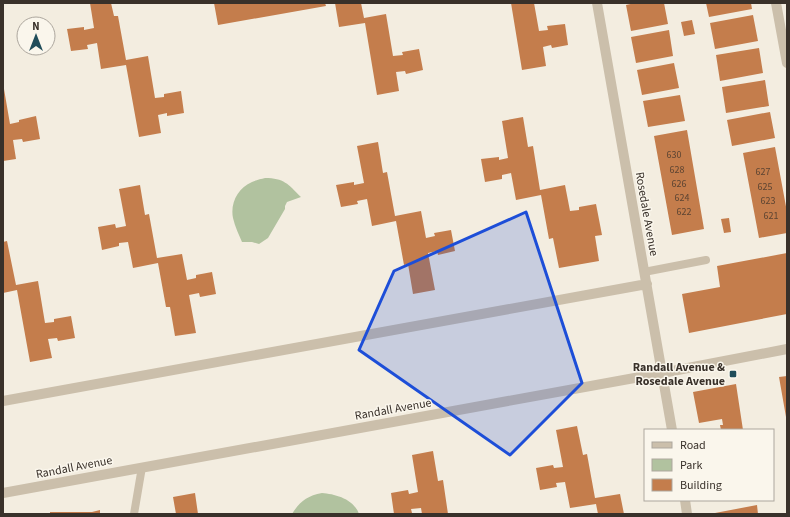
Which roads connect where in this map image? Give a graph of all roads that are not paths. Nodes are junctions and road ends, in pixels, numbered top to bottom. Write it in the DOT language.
graph roads {
  1 [pos="597,3"];
  2 [pos="776,3"];
  3 [pos="787,63"];
  4 [pos="706,260"];
  5 [pos="644,272"];
  6 [pos="646,284"];
  7 [pos="787,348"];
  8 [pos="662,373"];
  9 [pos="3,401"];
  10 [pos="672,429"];
  11 [pos="142,468"];
  12 [pos="3,493"];
  13 [pos="684,501"];
  14 [pos="134,514"];
  15 [pos="687,514"];
  1 -- 5 [label="street, Rosedale Avenue"];
  2 -- 3 [label="street"];
  4 -- 5 [label="lane"];
  5 -- 6 [label="street, Rosedale Avenue"];
  6 -- 8 [label="street, Rosedale Avenue"];
  6 -- 9 [label="street"];
  7 -- 8 [label="street, Randall Avenue"];
  8 -- 10 [label="street, Rosedale Avenue"];
  8 -- 11 [label="street, Randall Avenue"];
  11 -- 12 [label="street, Randall Avenue"];
  11 -- 14 [label="lane"];
  13 -- 15 [label="street"];
}
